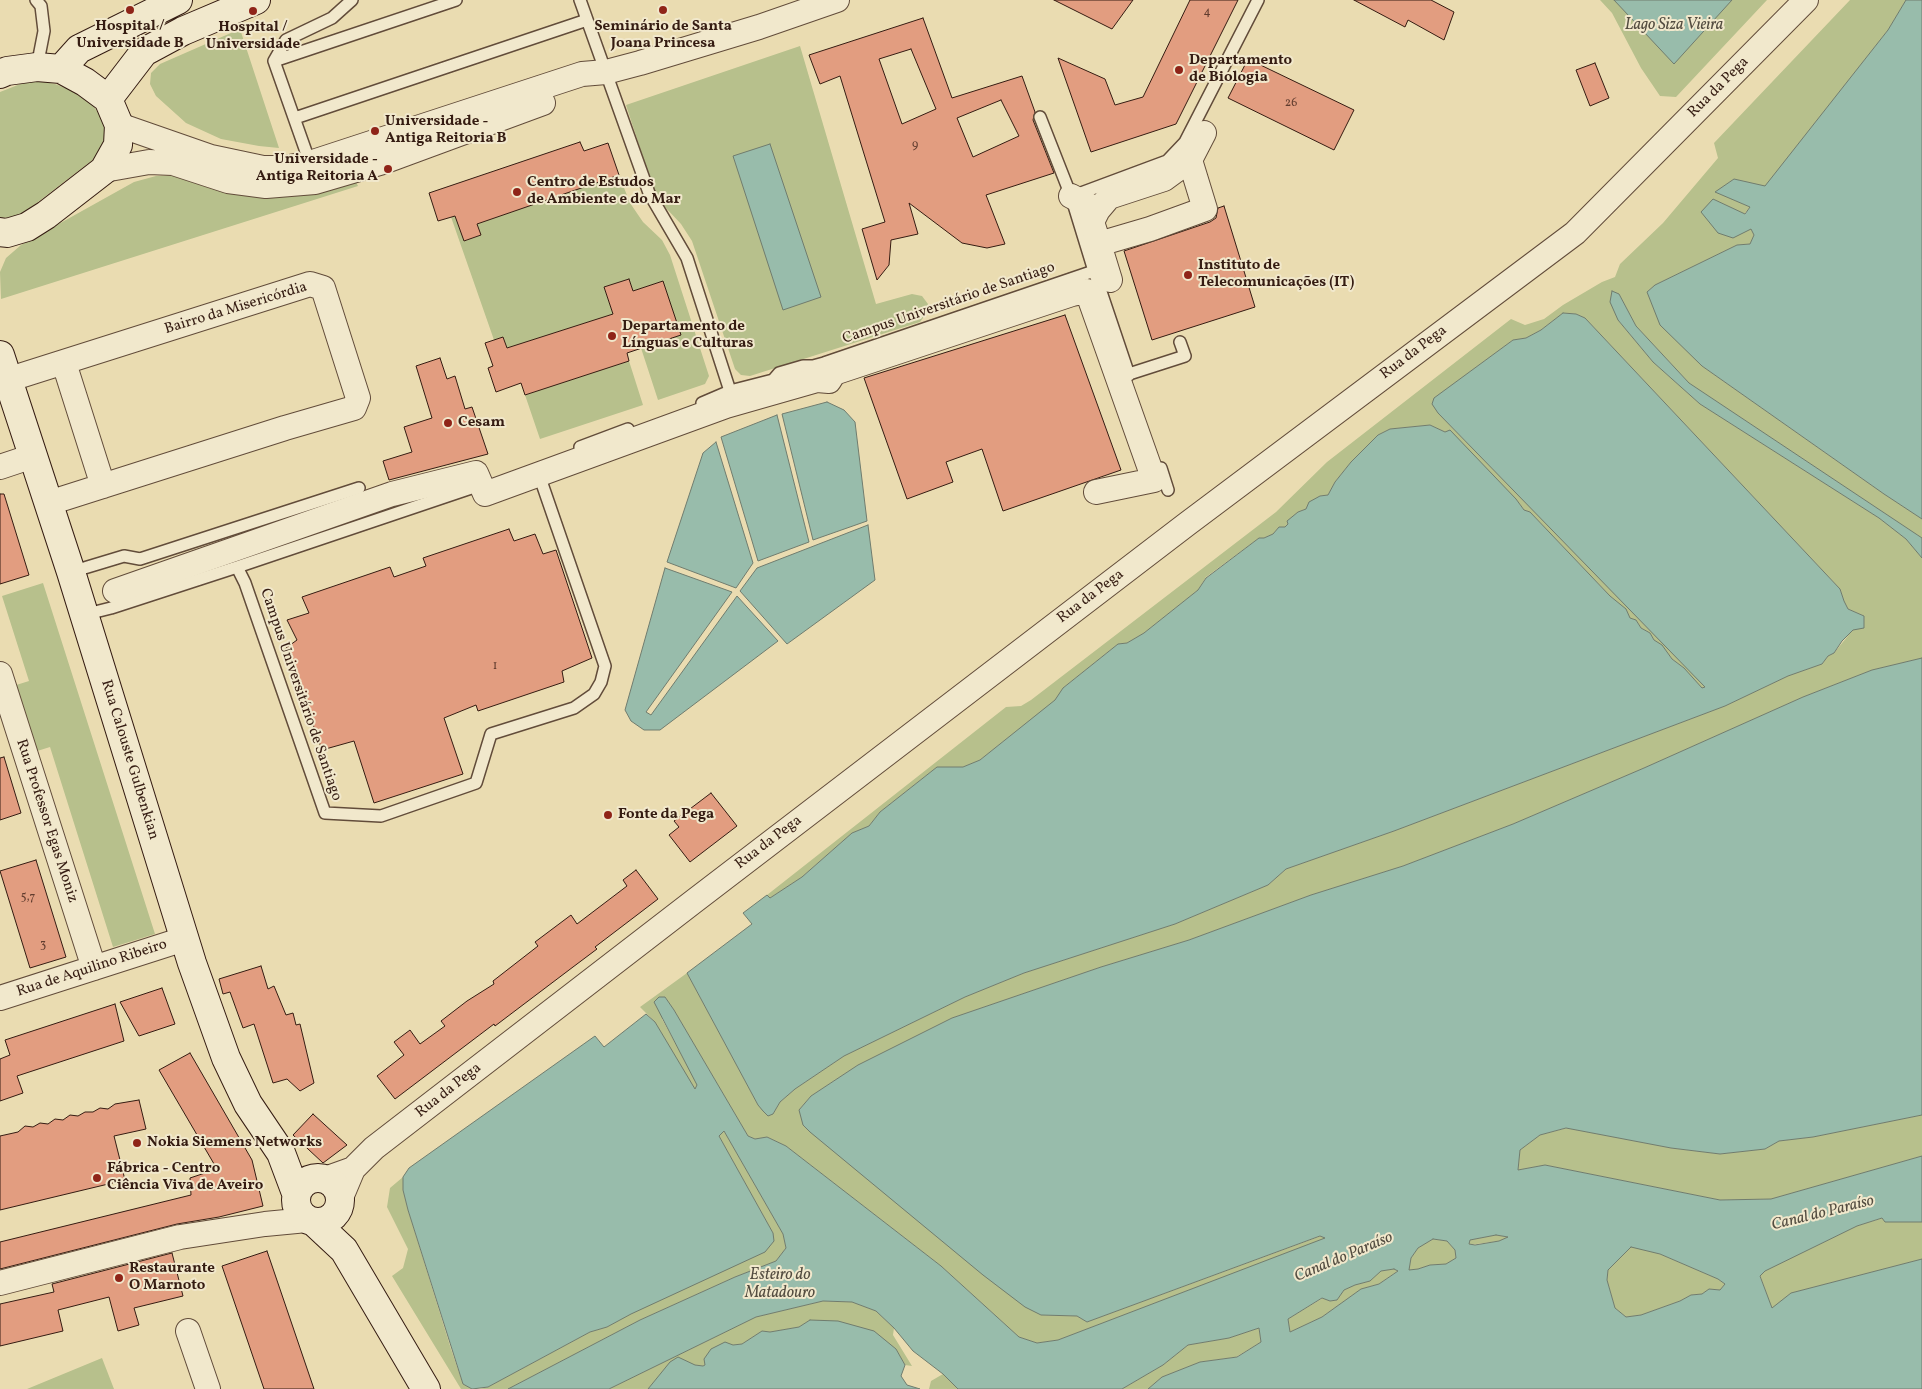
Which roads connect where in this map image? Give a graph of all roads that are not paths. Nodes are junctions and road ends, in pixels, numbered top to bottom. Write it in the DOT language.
graph roads {
  1 [pos="178,0"];
  2 [pos="256,0"];
  3 [pos="352,0"];
  4 [pos="456,0"];
  5 [pos="580,0"];
  6 [pos="837,0"];
  7 [pos="1258,0"];
  8 [pos="1806,0"];
  9 [pos="41,2"];
  10 [pos="587,20"];
  11 [pos="274,61"];
  12 [pos="49,68"];
  13 [pos="606,72"];
  14 [pos="0,74"];
  15 [pos="108,99"];
  16 [pos="1040,117"];
  17 [pos="295,118"];
  18 [pos="119,125"];
  19 [pos="1204,134"];
  20 [pos="1190,160"];
  21 [pos="310,163"];
  22 [pos="104,170"];
  23 [pos="1071,196"];
  24 [pos="1098,210"];
  25 [pos="2,236"];
  26 [pos="1099,244"];
  27 [pos="1102,276"];
  28 [pos="1180,342"];
  29 [pos="64,363"];
  30 [pos="4,368"];
  31 [pos="1129,374"];
  32 [pos="730,391"];
  33 [pos="676,412"];
  34 [pos="640,425"];
  35 [pos="33,456"];
  36 [pos="0,467"];
  37 [pos="538,470"];
  38 [pos="481,485"];
  39 [pos="1161,485"];
  40 [pos="103,486"];
  41 [pos="359,488"];
  42 [pos="1096,492"];
  43 [pos="48,504"];
  44 [pos="237,567"];
  45 [pos="70,572"];
  46 [pos="115,591"];
  47 [pos="83,615"];
  48 [pos="0,674"];
  49 [pos="9,732"];
  50 [pos="184,939"];
  51 [pos="94,968"];
  52 [pos="0,998"];
  53 [pos="317,1200"];
  54 [pos="0,1284"];
  55 [pos="188,1331"];
  56 [pos="201,1387"];
  57 [pos="426,1389"];
  1 -- 12 [label="main road"];
  2 -- 15 [label="main road"];
  3 -- 11 [label="lane"];
  4 -- 11 [label="lane"];
  5 -- 10 [label="lane"];
  6 -- 13 [label="street"];
  7 -- 23 [label="lane"];
  8 -- 53 [label="street, Rua da Pega"];
  9 -- 12 [label="lane"];
  10 -- 13 [label="lane"];
  10 -- 17 [label="lane"];
  11 -- 17 [label="lane"];
  12 -- 14 [label="main road"];
  12 -- 15 [label="main road"];
  13 -- 21 [label="street"];
  13 -- 22 [label="street"];
  13 -- 32 [label="lane"];
  15 -- 18 [label="main road"];
  16 -- 23 [label="lane"];
  17 -- 21 [label="lane"];
  18 -- 21 [label="street"];
  18 -- 22 [label="main road"];
  19 -- 20 [label="street"];
  20 -- 24 [label="street"];
  20 -- 26 [label="street"];
  22 -- 25 [label="main road"];
  23 -- 24 [label="street"];
  23 -- 27 [label="lane"];
  24 -- 26 [label="street"];
  26 -- 27 [label="street"];
  27 -- 31 [label="lane"];
  27 -- 32 [label="lane, Campus Universitário de Santiago"];
  28 -- 31 [label="lane"];
  29 -- 30 [label="street, Bairro da Misericórdia"];
  29 -- 40 [label="street"];
  29 -- 40 [label="street, Bairro da Misericórdia"];
  30 -- 35 [label="main road, Rua Calouste Gulbenkian"];
  31 -- 39 [label="lane"];
  32 -- 33 [label="lane, Campus Universitário de Santiago"];
  34 -- 37 [label="lane"];
  35 -- 36 [label="street"];
  35 -- 43 [label="main road, Rua Calouste Gulbenkian"];
  37 -- 38 [label="street"];
  37 -- 39 [label="street"];
  37 -- 44 [label="lane, Campus Universitário de Santiago"];
  38 -- 44 [label="lane"];
  38 -- 46 [label="street"];
  39 -- 42 [label="street"];
  40 -- 43 [label="street, Bairro da Misericórdia"];
  41 -- 45 [label="lane"];
  43 -- 45 [label="main road, Rua Calouste Gulbenkian"];
  44 -- 47 [label="lane"];
  45 -- 47 [label="main road, Rua Calouste Gulbenkian"];
  47 -- 50 [label="main road, Rua Calouste Gulbenkian"];
  48 -- 49 [label="street, Rua Professor Egas Moniz"];
  49 -- 51 [label="street, Rua Professor Egas Moniz"];
  50 -- 51 [label="street, Rua de Aquilino Ribeiro"];
  50 -- 53 [label="main road, Rua Calouste Gulbenkian"];
  51 -- 52 [label="street, Rua de Aquilino Ribeiro"];
  53 -- 54 [label="street"];
  53 -- 57 [label="main road, Rua Calouste Gulbenkian"];
  55 -- 56 [label="street"];
}
